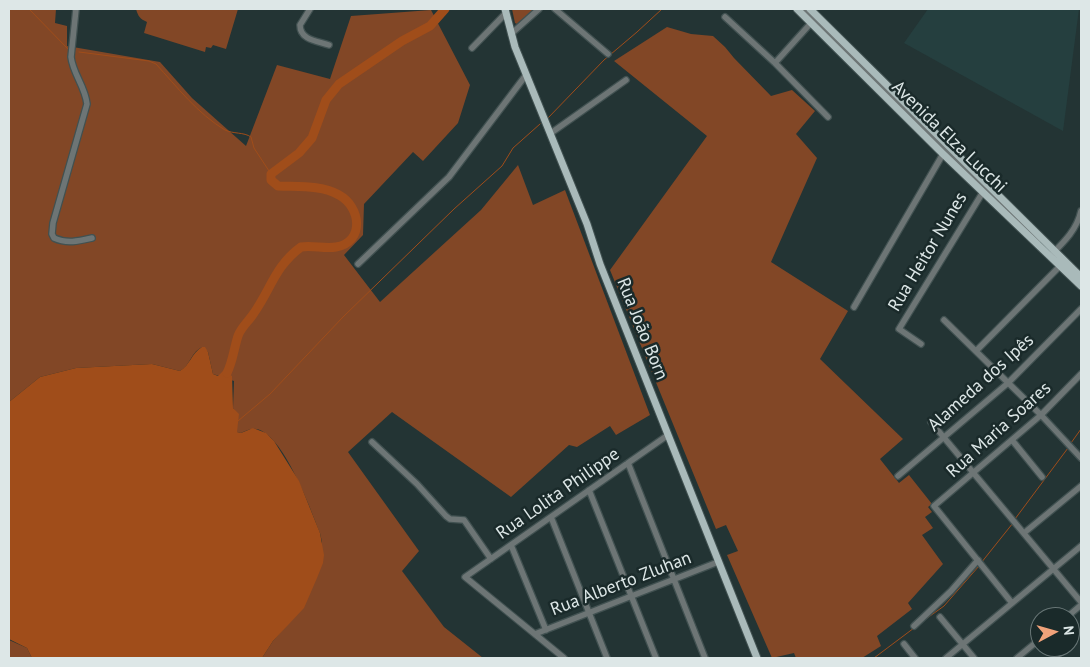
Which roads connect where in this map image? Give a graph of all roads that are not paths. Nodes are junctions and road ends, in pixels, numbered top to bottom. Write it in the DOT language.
graph roads {
  1 [pos="76,9"];
  2 [pos="310,9"];
  3 [pos="539,9"];
  4 [pos="797,9"];
  5 [pos="803,9"];
  6 [pos="810,9"];
  7 [pos="558,10"];
  8 [pos="505,11"];
  9 [pos="725,17"];
  10 [pos="811,23"];
  11 [pos="511,34"];
  12 [pos="329,45"];
  13 [pos="472,48"];
  14 [pos="608,54"];
  15 [pos="775,63"];
  16 [pos="526,75"];
  17 [pos="626,80"];
  18 [pos="896,101"];
  19 [pos="828,116"];
  20 [pos="551,133"];
  21 [pos="943,154"];
  22 [pos="983,192"];
  23 [pos="1081,210"];
  24 [pos="92,238"];
  25 [pos="1052,253"];
  26 [pos="1063,263"];
  27 [pos="358,264"];
  28 [pos="1081,277"];
  29 [pos="1081,281"];
  30 [pos="1081,286"];
  31 [pos="854,307"];
  32 [pos="1081,309"];
  33 [pos="944,320"];
  34 [pos="921,344"];
  35 [pos="976,351"];
  36 [pos="1081,374"];
  37 [pos="1008,382"];
  38 [pos="1041,415"];
  39 [pos="931,422"];
  40 [pos="668,435"];
  41 [pos="945,438"];
  42 [pos="1012,440"];
  43 [pos="372,442"];
  44 [pos="1081,458"];
  45 [pos="628,463"];
  46 [pos="974,473"];
  47 [pos="898,476"];
  48 [pos="1042,477"];
  49 [pos="1081,486"];
  50 [pos="589,490"];
  51 [pos="551,517"];
  52 [pos="1024,534"];
  53 [pos="511,545"];
  54 [pos="1081,546"];
  55 [pos="491,559"];
  56 [pos="718,562"];
  57 [pos="980,563"];
  58 [pos="1054,568"];
  59 [pos="674,580"];
  60 [pos="631,597"];
  61 [pos="1012,603"];
  62 [pos="1081,603"];
  63 [pos="589,613"];
  64 [pos="940,617"];
  65 [pos="914,626"];
  66 [pos="546,630"];
  67 [pos="535,634"];
  68 [pos="904,644"];
  69 [pos="963,644"];
  70 [pos="1030,647"];
  71 [pos="564,658"];
  72 [pos="607,658"];
  73 [pos="656,658"];
  74 [pos="705,658"];
  75 [pos="756,658"];
  76 [pos="915,658"];
  77 [pos="946,658"];
  78 [pos="974,658"];
  79 [pos="1017,658"];
  1 -- 24 [label="street"];
  2 -- 12 [label="street"];
  3 -- 11 [label="street"];
  4 -- 10 [label="main road, Avenida Elza Lucchi"];
  5 -- 18 [label="street"];
  6 -- 18 [label="main road, Avenida Elza Lucchi"];
  7 -- 14 [label="street"];
  8 -- 11 [label="main road, Rua João Born"];
  8 -- 13 [label="street"];
  9 -- 15 [label="street"];
  10 -- 15 [label="street"];
  10 -- 18 [label="main road, Avenida Elza Lucchi"];
  11 -- 16 [label="main road, Rua João Born"];
  15 -- 19 [label="street"];
  16 -- 20 [label="main road, Rua João Born"];
  16 -- 27 [label="street"];
  17 -- 20 [label="street"];
  18 -- 21 [label="main road, Avenida Elza Lucchi"];
  18 -- 25 [label="main road, Avenida Elza Lucchi"];
  20 -- 40 [label="main road, Rua João Born"];
  21 -- 22 [label="main road, Avenida Elza Lucchi"];
  21 -- 31 [label="street"];
  22 -- 25 [label="main road, Avenida Elza Lucchi"];
  22 -- 34 [label="street, Rua Heitor Nunes"];
  23 -- 25 [label="street"];
  25 -- 26 [label="main road, Avenida Elza Lucchi"];
  26 -- 28 [label="main road, Avenida Elza Lucchi"];
  26 -- 29 [label="street"];
  26 -- 30 [label="main road, Avenida Elza Lucchi"];
  26 -- 35 [label="street"];
  32 -- 37 [label="street, Alameda dos Ipês"];
  33 -- 35 [label="street"];
  35 -- 37 [label="street"];
  36 -- 38 [label="street, Rua Maria Soares"];
  37 -- 38 [label="street"];
  37 -- 41 [label="street, Alameda dos Ipês"];
  38 -- 42 [label="street, Rua Maria Soares"];
  38 -- 44 [label="street"];
  39 -- 41 [label="street"];
  40 -- 45 [label="street, Rua Lolita Philippe"];
  40 -- 56 [label="main road, Rua João Born"];
  41 -- 46 [label="street"];
  41 -- 47 [label="street, Alameda dos Ipês"];
  42 -- 46 [label="street, Rua Maria Soares"];
  42 -- 48 [label="street"];
  43 -- 55 [label="street"];
  45 -- 50 [label="street, Rua Lolita Philippe"];
  45 -- 59 [label="street"];
  46 -- 52 [label="street"];
  46 -- 57 [label="street, Rua Maria Soares"];
  49 -- 52 [label="street"];
  50 -- 51 [label="street, Rua Lolita Philippe"];
  50 -- 60 [label="street"];
  51 -- 53 [label="street, Rua Lolita Philippe"];
  51 -- 63 [label="street"];
  52 -- 58 [label="street"];
  53 -- 55 [label="street, Rua Lolita Philippe"];
  53 -- 66 [label="street"];
  54 -- 58 [label="street"];
  55 -- 67 [label="street, Rua Lolita Philippe"];
  56 -- 59 [label="street, Rua Alberto Zluhan"];
  56 -- 75 [label="main road, Rua João Born"];
  57 -- 61 [label="street"];
  57 -- 65 [label="street"];
  58 -- 61 [label="street"];
  58 -- 62 [label="street"];
  59 -- 60 [label="street, Rua Alberto Zluhan"];
  59 -- 74 [label="street"];
  60 -- 63 [label="street, Rua Alberto Zluhan"];
  60 -- 73 [label="street"];
  61 -- 69 [label="street"];
  63 -- 66 [label="street, Rua Alberto Zluhan"];
  63 -- 72 [label="street"];
  64 -- 69 [label="street"];
  66 -- 67 [label="street, Rua Alberto Zluhan"];
  67 -- 71 [label="street"];
  68 -- 76 [label="street"];
  69 -- 77 [label="street"];
  69 -- 78 [label="street"];
  70 -- 79 [label="street"];
}
